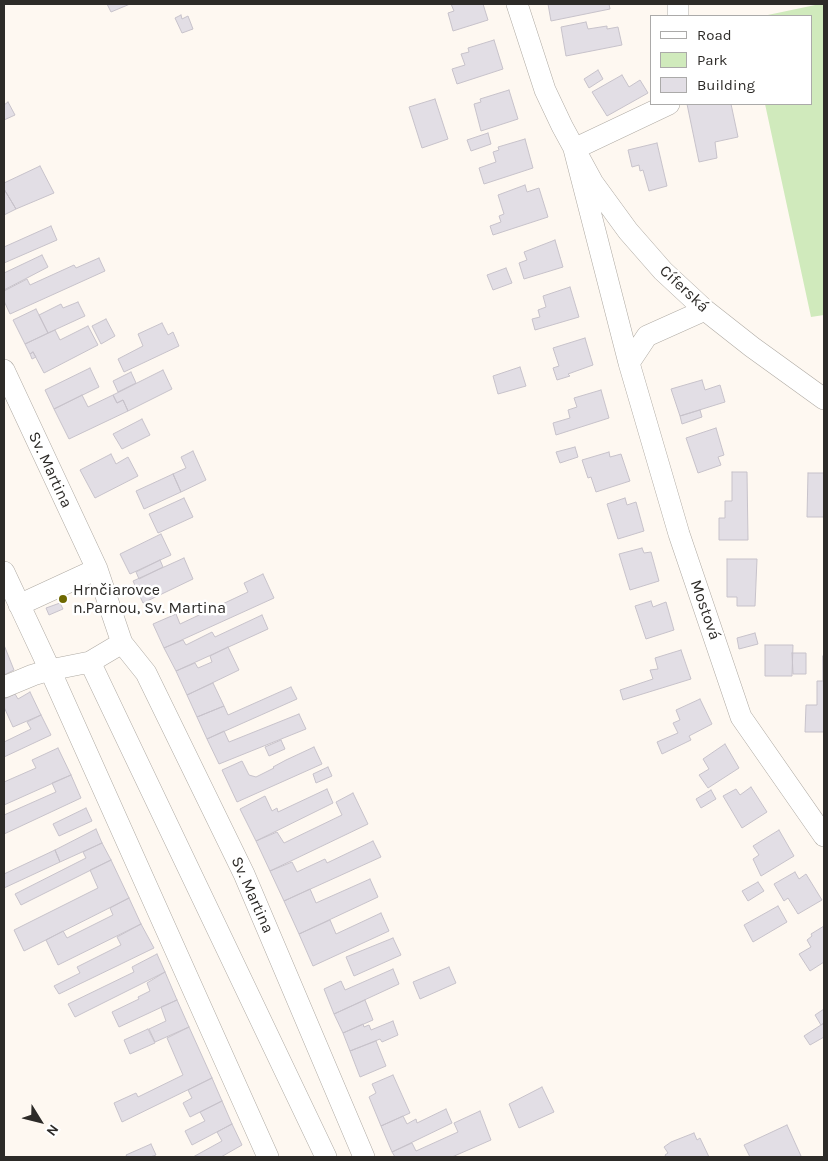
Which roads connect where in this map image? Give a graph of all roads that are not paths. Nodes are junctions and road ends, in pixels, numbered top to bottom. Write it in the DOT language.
graph roads {
  1 [pos="517,4"];
  2 [pos="667,105"];
  3 [pos="574,149"];
  4 [pos="705,310"];
  5 [pos="629,363"];
  6 [pos="4,370"];
  7 [pos="824,399"];
  8 [pos="97,569"];
  9 [pos="4,572"];
  10 [pos="19,605"];
  11 [pos="122,643"];
  12 [pos="90,662"];
  13 [pos="50,670"];
  14 [pos="4,688"];
  15 [pos="824,834"];
  16 [pos="268,1157"];
  17 [pos="326,1157"];
  18 [pos="364,1157"];
  1 -- 3 [label="street, Cíferská"];
  2 -- 3 [label="street"];
  3 -- 4 [label="street, Cíferská"];
  3 -- 5 [label="street, Cíferská"];
  4 -- 5 [label="street"];
  4 -- 7 [label="street, Cíferská"];
  5 -- 15 [label="street, Mostová"];
  6 -- 8 [label="street, Sv. Martina"];
  8 -- 10 [label="street"];
  8 -- 11 [label="street, Sv. Martina"];
  9 -- 10 [label="street"];
  10 -- 13 [label="street"];
  11 -- 12 [label="street"];
  11 -- 18 [label="street, Sv. Martina"];
  12 -- 13 [label="street"];
  12 -- 17 [label="street"];
  13 -- 14 [label="street"];
  13 -- 16 [label="street"];
}
